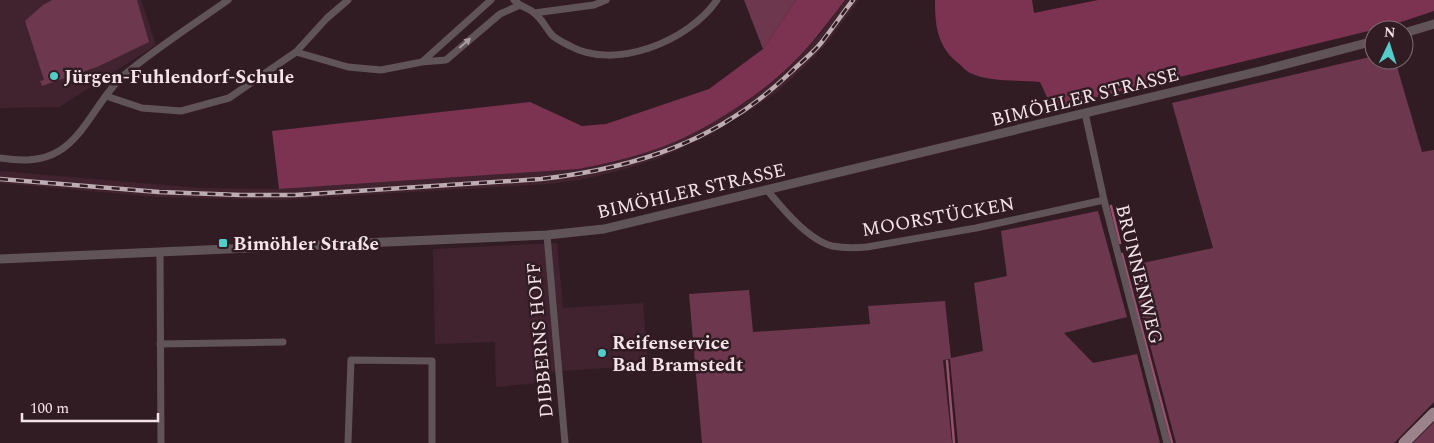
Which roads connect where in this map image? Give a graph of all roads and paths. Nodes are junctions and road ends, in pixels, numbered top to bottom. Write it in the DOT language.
graph roads {
  1 [pos="228,0"];
  2 [pos="348,0"];
  3 [pos="491,0"];
  4 [pos="606,0"];
  5 [pos="716,0"];
  6 [pos="517,2"];
  7 [pos="534,13"];
  8 [pos="1434,24"];
  9 [pos="1414,30"];
  10 [pos="1364,44"];
  11 [pos="296,52"];
  12 [pos="422,62"];
  13 [pos="106,96"];
  14 [pos="1085,113"];
  15 [pos="0,158"];
  16 [pos="767,190"];
  17 [pos="1104,200"];
  18 [pos="547,235"];
  19 [pos="160,252"];
  20 [pos="0,259"];
  21 [pos="283,342"];
  22 [pos="160,344"];
  23 [pos="1434,413"];
  24 [pos="161,443"];
  25 [pos="348,443"];
  26 [pos="432,443"];
  27 [pos="564,443"];
  28 [pos="1167,443"];
  29 [pos="1404,443"];
  1 -- 13 [label="street"];
  2 -- 11 [label="street"];
  3 -- 12 [label="street"];
  4 -- 7 [label="street"];
  5 -- 7 [label="street"];
  6 -- 7 [label="street"];
  12 -- 6 [label="street, one-way"];
  8 -- 9 [label="street"];
  10 -- 14 [label="street, BIMÖHLER STRASSE"];
  11 -- 12 [label="street"];
  11 -- 13 [label="street"];
  13 -- 15 [label="street"];
  14 -- 16 [label="street, BIMÖHLER STRASSE"];
  14 -- 17 [label="street, BRUNNENWEG"];
  16 -- 17 [label="street, MOORSTÜCKEN"];
  16 -- 18 [label="street, BIMÖHLER STRASSE"];
  17 -- 28 [label="street, BRUNNENWEG"];
  18 -- 19 [label="street, BIMÖHLER STRASSE"];
  18 -- 27 [label="street, DIBBERNS HOFF"];
  19 -- 20 [label="street, BIMÖHLER STRASSE"];
  19 -- 22 [label="street"];
  21 -- 22 [label="street"];
  22 -- 24 [label="street"];
  23 -- 29 [label="main road"];
  25 -- 26 [label="street"];
}
